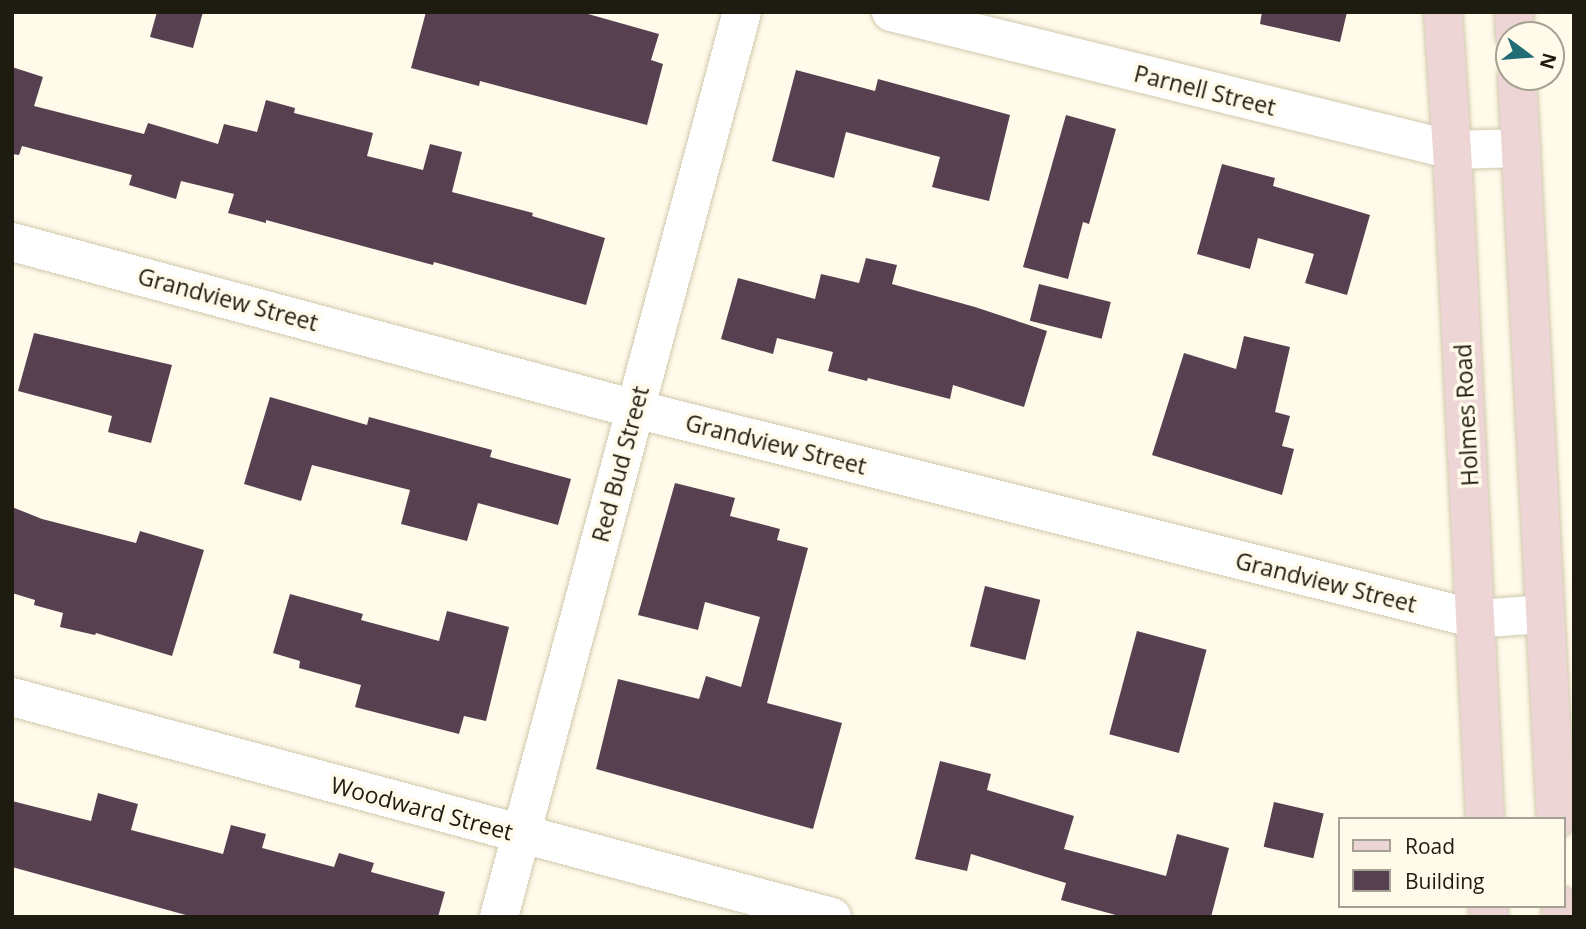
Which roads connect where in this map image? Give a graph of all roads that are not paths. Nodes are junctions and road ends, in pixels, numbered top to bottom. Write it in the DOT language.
graph roads {
  1 [pos="742,12"];
  2 [pos="891,12"];
  3 [pos="1443,12"];
  4 [pos="1518,91"];
  5 [pos="1521,148"];
  6 [pos="1452,150"];
  7 [pos="12,242"];
  8 [pos="635,409"];
  9 [pos="1544,614"];
  10 [pos="1476,619"];
  11 [pos="12,697"];
  12 [pos="1485,817"];
  13 [pos="1556,817"];
  14 [pos="521,834"];
  15 [pos="499,917"];
  16 [pos="832,917"];
  1 -- 8 [label="street, Red Bud Street"];
  2 -- 6 [label="street, Parnell Street"];
  3 -- 6 [label="main road, Holmes Road"];
  4 -- 5 [label="main road"];
  5 -- 6 [label="street, Parnell Street"];
  5 -- 9 [label="main road"];
  6 -- 10 [label="main road, Holmes Road"];
  7 -- 8 [label="street, Grandview Street"];
  8 -- 10 [label="street, Grandview Street"];
  8 -- 14 [label="street, Red Bud Street"];
  9 -- 10 [label="street, Grandview Street"];
  9 -- 13 [label="main road"];
  10 -- 12 [label="main road, Holmes Road"];
  11 -- 14 [label="street, Woodward Street"];
  14 -- 15 [label="street, Red Bud Street"];
  14 -- 16 [label="street, Woodward Street"];
}
